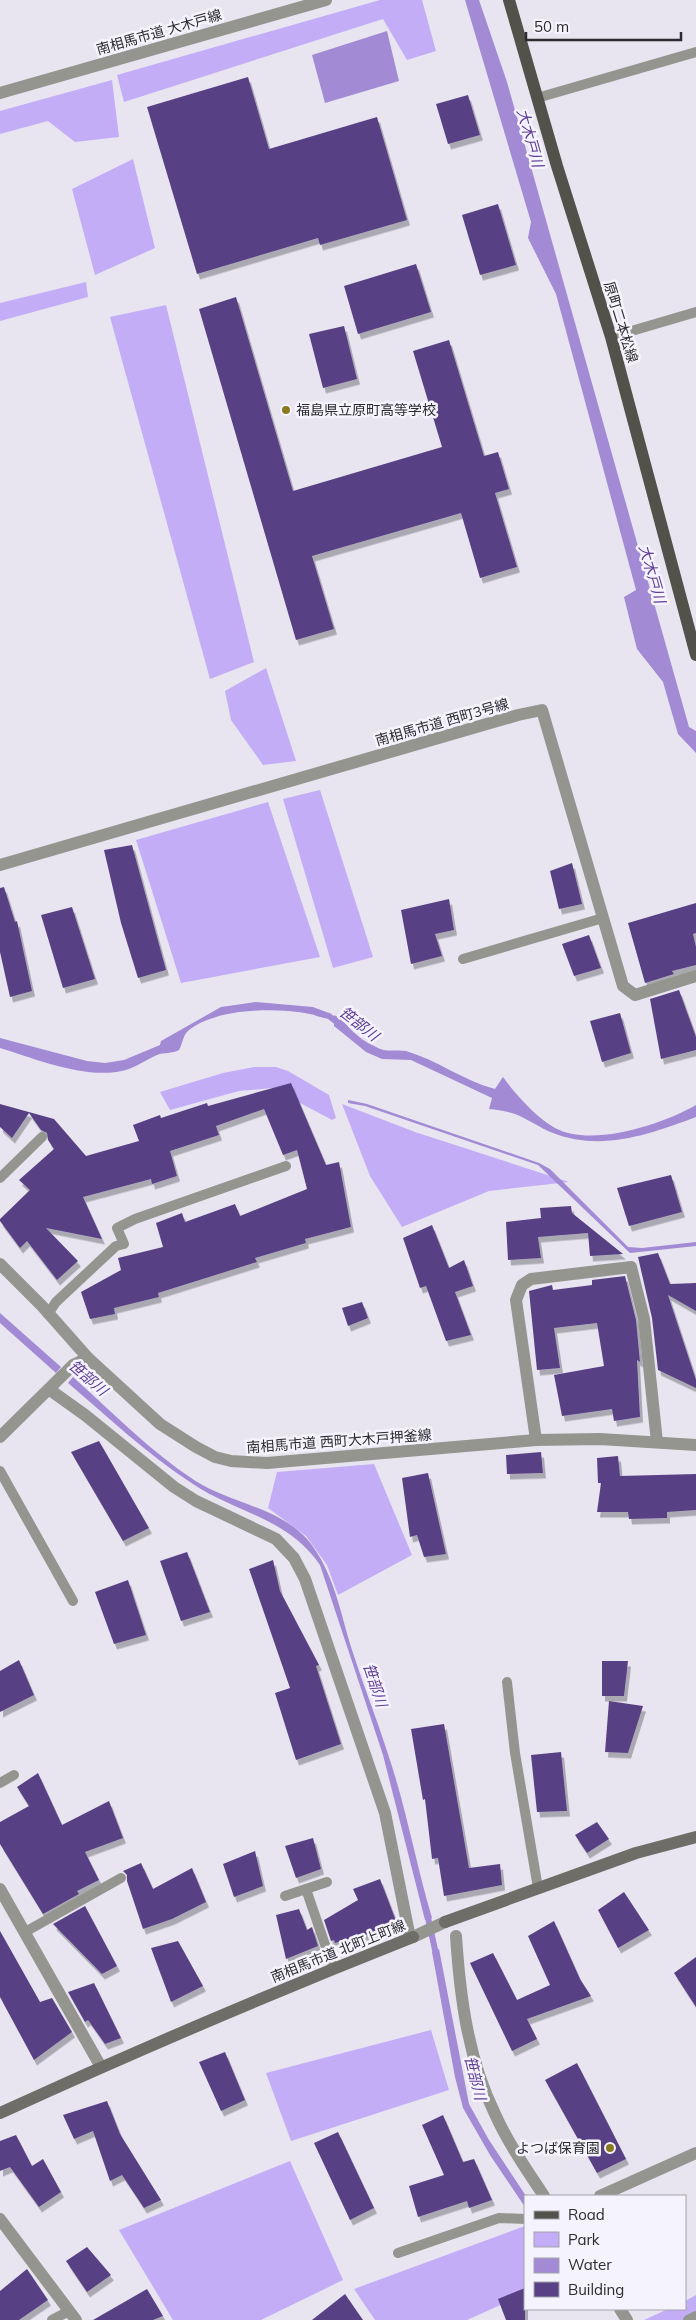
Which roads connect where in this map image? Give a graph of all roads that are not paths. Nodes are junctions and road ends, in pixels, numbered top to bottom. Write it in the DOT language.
graph roads {
  1 [pos="326,0"];
  2 [pos="509,0"];
  3 [pos="696,52"];
  4 [pos="0,93"];
  5 [pos="538,98"];
  6 [pos="696,312"];
  7 [pos="611,337"];
  8 [pos="691,617"];
  9 [pos="696,654"];
  10 [pos="0,865"];
  11 [pos="603,918"];
  12 [pos="463,959"];
  13 [pos="696,976"];
  14 [pos="42,1137"];
  15 [pos="286,1166"];
  16 [pos="0,1178"];
  17 [pos="0,1264"];
  18 [pos="48,1314"];
  19 [pos="88,1358"];
  20 [pos="53,1387"];
  21 [pos="0,1437"];
  22 [pos="536,1440"];
  23 [pos="657,1442"];
  24 [pos="696,1445"];
  25 [pos="0,1471"];
  26 [pos="73,1600"];
  27 [pos="507,1682"];
  28 [pos="14,1775"];
  29 [pos="0,1783"];
  30 [pos="696,1837"];
  31 [pos="121,1878"];
  32 [pos="327,1882"];
  33 [pos="538,1888"];
  34 [pos="306,1889"];
  35 [pos="0,1890"];
  36 [pos="285,1896"];
  37 [pos="25,1932"];
  38 [pos="456,1936"];
  39 [pos="412,1937"];
  40 [pos="333,1968"];
  41 [pos="101,2067"];
  42 [pos="0,2113"];
  43 [pos="696,2153"];
  44 [pos="543,2195"];
  45 [pos="602,2195"];
  46 [pos="0,2219"];
  47 [pos="524,2219"];
  48 [pos="398,2253"];
  49 [pos="73,2315"];
  50 [pos="696,2316"];
  51 [pos="52,2320"];
  52 [pos="688,2320"];
  1 -- 4 [label="street, 南相馬市道 大木戸線"];
  2 -- 5 [label="main road, 原町二本松線"];
  3 -- 5 [label="lane"];
  5 -- 7 [label="main road, 原町二本松線"];
  6 -- 7 [label="lane"];
  7 -- 8 [label="main road, 原町二本松線"];
  8 -- 9 [label="main road, 原町二本松線"];
  10 -- 11 [label="street, 南相馬市道 西町3号線"];
  11 -- 12 [label="lane"];
  11 -- 13 [label="street, 南相馬市道 西町3号線"];
  14 -- 16 [label="lane"];
  15 -- 18 [label="lane"];
  17 -- 18 [label="street, 南相馬市道 西町大木戸押釜線"];
  18 -- 19 [label="street, 南相馬市道 西町大木戸押釜線"];
  19 -- 20 [label="street"];
  19 -- 22 [label="street, 南相馬市道 西町大木戸押釜線"];
  20 -- 21 [label="street"];
  20 -- 39 [label="street"];
  22 -- 23 [label="street, 南相馬市道 西町大木戸押釜線"];
  22 -- 23 [label="street"];
  23 -- 24 [label="street, 南相馬市道 西町大木戸押釜線"];
  25 -- 26 [label="lane"];
  27 -- 33 [label="lane"];
  28 -- 29 [label="lane"];
  30 -- 33 [label="street, 南相馬市道 北町上町線"];
  31 -- 37 [label="lane"];
  32 -- 34 [label="lane"];
  33 -- 39 [label="street, 南相馬市道 北町上町線"];
  34 -- 36 [label="lane"];
  34 -- 40 [label="lane"];
  35 -- 37 [label="street"];
  37 -- 41 [label="street"];
  38 -- 44 [label="street"];
  39 -- 40 [label="street, 南相馬市道 北町上町線"];
  40 -- 41 [label="street, 南相馬市道 北町上町線"];
  41 -- 42 [label="street, 南相馬市道 北町上町線"];
  43 -- 45 [label="street"];
  46 -- 49 [label="street"];
  47 -- 48 [label="lane"];
  49 -- 51 [label="lane"];
  50 -- 52 [label="lane"];
}
